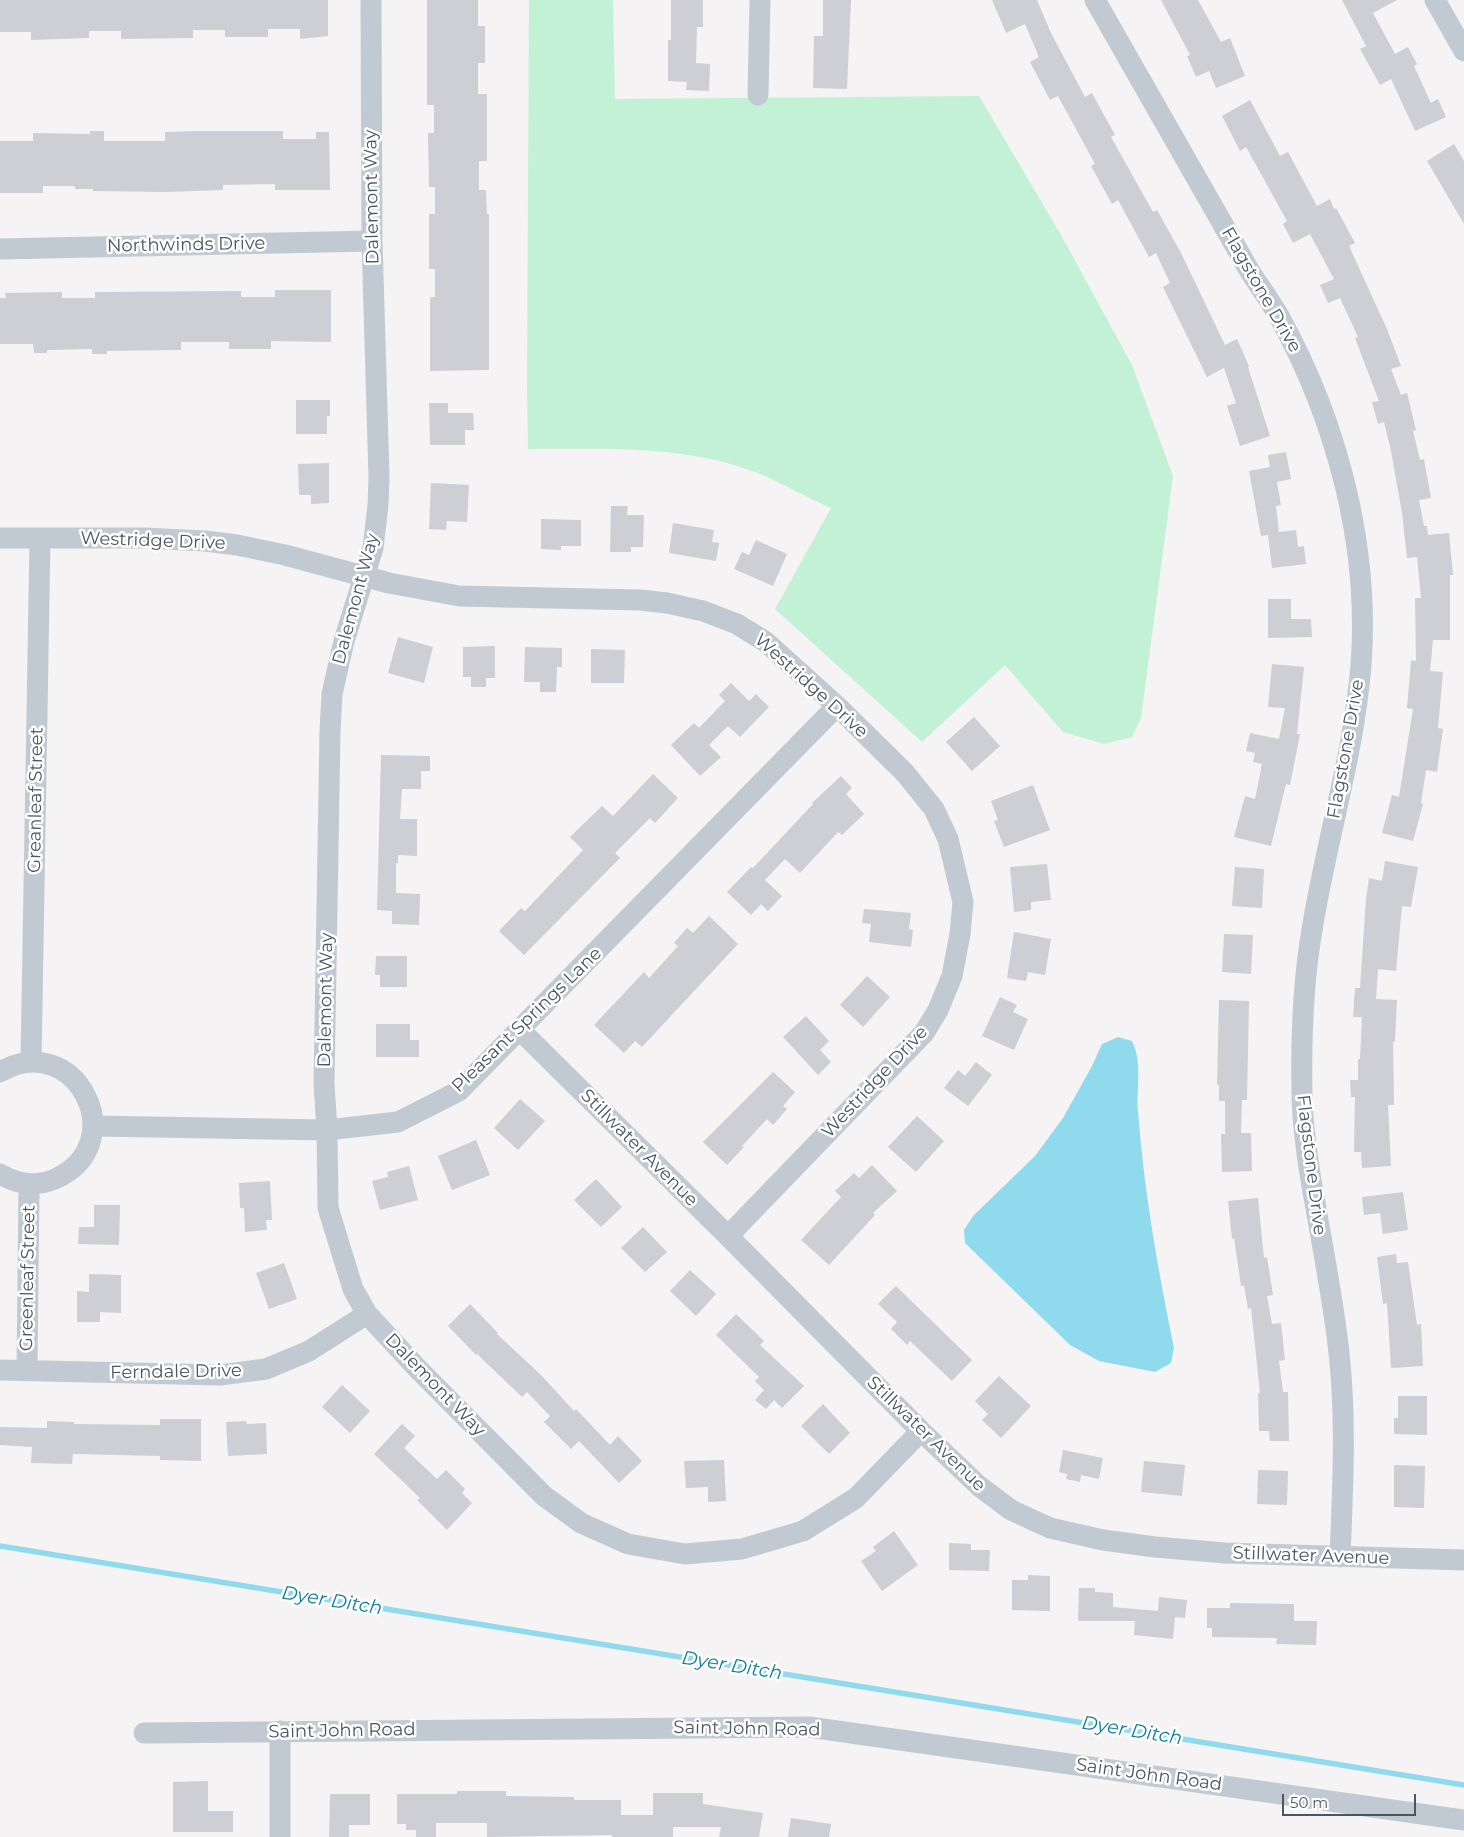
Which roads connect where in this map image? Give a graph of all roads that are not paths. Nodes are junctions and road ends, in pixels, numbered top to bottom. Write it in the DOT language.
graph roads {
  1 [pos="370,0"];
  2 [pos="760,0"];
  3 [pos="1095,0"];
  4 [pos="1435,0"];
  5 [pos="1464,51"];
  6 [pos="758,95"];
  7 [pos="372,241"];
  8 [pos="0,249"];
  9 [pos="0,538"];
  10 [pos="40,538"];
  11 [pos="364,576"];
  12 [pos="836,706"];
  13 [pos="520,1030"];
  14 [pos="31,1062"];
  15 [pos="0,1072"];
  16 [pos="93,1126"];
  17 [pos="327,1130"];
  18 [pos="0,1174"];
  19 [pos="29,1184"];
  20 [pos="728,1236"];
  21 [pos="367,1314"];
  22 [pos="0,1370"];
  23 [pos="27,1371"];
  24 [pos="921,1432"];
  25 [pos="1340,1556"];
  26 [pos="1464,1560"];
  27 [pos="280,1731"];
  28 [pos="144,1734"];
  29 [pos="1464,1820"];
  30 [pos="280,1837"];
  1 -- 7 [label="street, Dalemont Way"];
  2 -- 6 [label="street"];
  3 -- 25 [label="street, Flagstone Drive"];
  4 -- 5 [label="street"];
  7 -- 8 [label="street, Northwinds Drive"];
  7 -- 11 [label="street, Dalemont Way"];
  9 -- 10 [label="street, Westridge Drive"];
  10 -- 11 [label="street, Westridge Drive"];
  10 -- 14 [label="street, Greanleaf Street"];
  11 -- 12 [label="street, Westridge Drive"];
  11 -- 17 [label="street, Dalemont Way"];
  12 -- 13 [label="street, Pleasant Springs Lane"];
  12 -- 20 [label="street, Westridge Drive"];
  13 -- 17 [label="street, Pleasant Springs Lane"];
  13 -- 20 [label="street, Stillwater Avenue"];
  14 -- 15 [label="street"];
  14 -- 16 [label="street"];
  16 -- 17 [label="street, Pleasant Springs Lane"];
  16 -- 19 [label="street"];
  17 -- 21 [label="street, Dalemont Way"];
  18 -- 19 [label="street"];
  19 -- 23 [label="street, Greenleaf Street"];
  20 -- 24 [label="street, Stillwater Avenue"];
  21 -- 23 [label="street, Ferndale Drive"];
  21 -- 24 [label="street, Dalemont Way"];
  22 -- 23 [label="street, Ferndale Drive"];
  24 -- 25 [label="street, Stillwater Avenue"];
  25 -- 26 [label="street, Stillwater Avenue"];
  27 -- 28 [label="street, Saint John Road"];
  27 -- 29 [label="street, Saint John Road"];
  27 -- 30 [label="street"];
}
